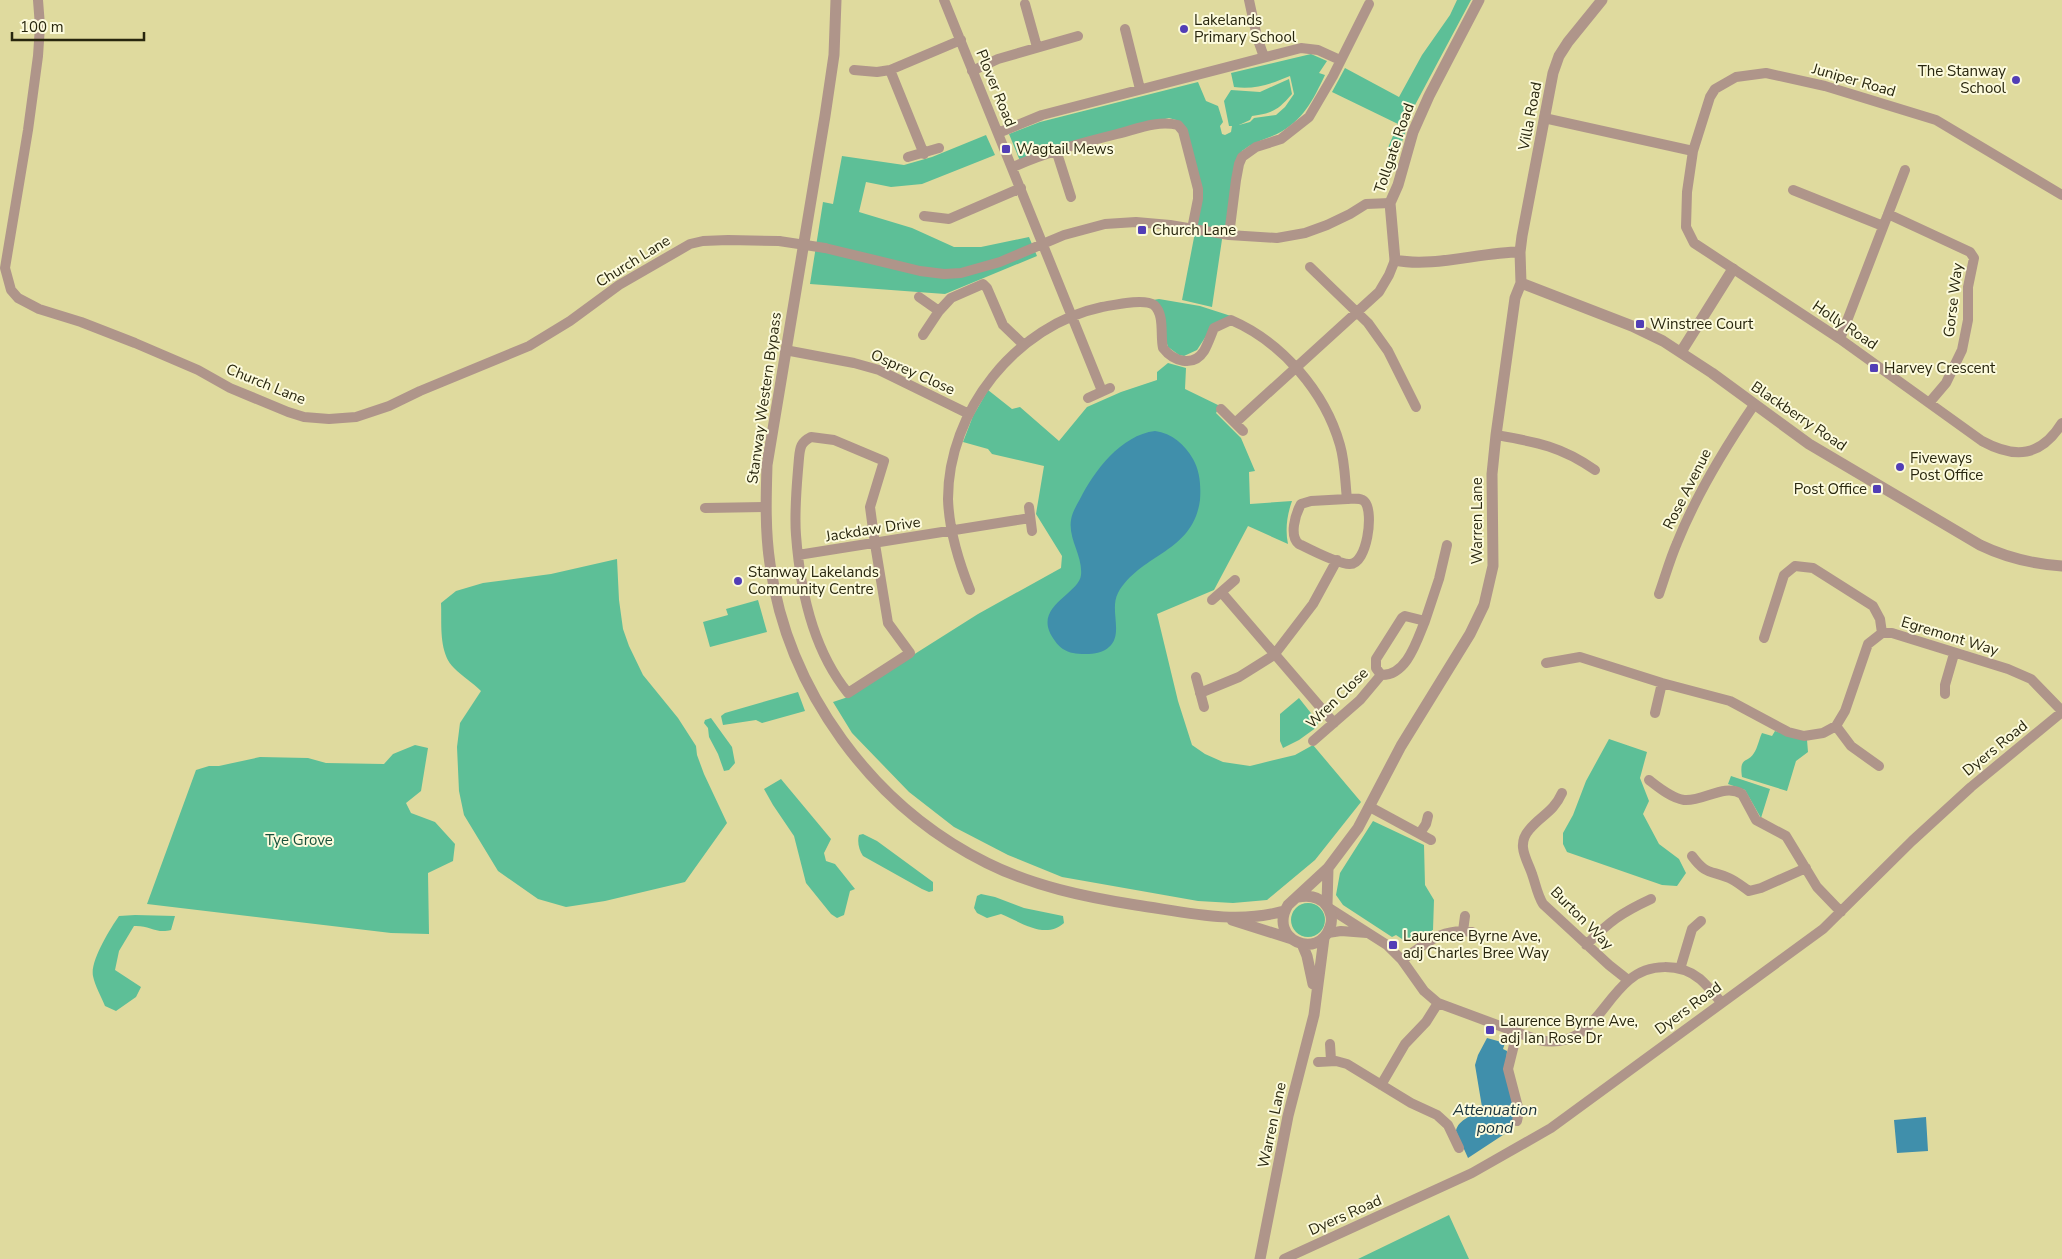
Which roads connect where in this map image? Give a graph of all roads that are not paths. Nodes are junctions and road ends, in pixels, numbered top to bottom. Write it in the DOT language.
graph roads {
  1 [pos="38,0"];
  2 [pos="836,0"];
  3 [pos="944,0"];
  4 [pos="1249,0"];
  5 [pos="1479,0"];
  6 [pos="1602,0"];
  7 [pos="1367,1"];
  8 [pos="1025,4"];
  9 [pos="1125,29"];
  10 [pos="1078,36"];
  11 [pos="960,40"];
  12 [pos="1037,47"];
  13 [pos="1264,57"];
  14 [pos="1340,60"];
  15 [pos="854,70"];
  16 [pos="890,70"];
  17 [pos="972,71"];
  18 [pos="1140,89"];
  19 [pos="1544,118"];
  20 [pos="998,133"];
  21 [pos="939,148"];
  22 [pos="1056,150"];
  23 [pos="1693,151"];
  24 [pos="924,154"];
  25 [pos="908,158"];
  26 [pos="1013,167"];
  27 [pos="1905,170"];
  28 [pos="1021,188"];
  29 [pos="1793,190"];
  30 [pos="2062,195"];
  31 [pos="1071,197"];
  32 [pos="1390,203"];
  33 [pos="1888,214"];
  34 [pos="924,216"];
  35 [pos="1882,226"];
  36 [pos="1192,229"];
  37 [pos="1229,235"];
  38 [pos="1043,243"];
  39 [pos="1520,252"];
  40 [pos="1394,260"];
  41 [pos="1310,267"];
  42 [pos="1733,269"];
  43 [pos="1521,284"];
  44 [pos="919,297"];
  45 [pos="939,311"];
  46 [pos="1358,311"];
  47 [pos="1072,316"];
  48 [pos="923,335"];
  49 [pos="1840,339"];
  50 [pos="1024,345"];
  51 [pos="785,350"];
  52 [pos="1681,352"];
  53 [pos="1295,366"];
  54 [pos="1088,398"];
  55 [pos="1929,403"];
  56 [pos="1754,405"];
  57 [pos="1416,407"];
  58 [pos="1221,409"];
  59 [pos="969,414"];
  60 [pos="1235,422"];
  61 [pos="2062,423"];
  62 [pos="1243,432"];
  63 [pos="1496,435"];
  64 [pos="2053,437"];
  65 [pos="2062,443"];
  66 [pos="1595,470"];
  67 [pos="1347,499"];
  68 [pos="766,507"];
  69 [pos="1029,507"];
  70 [pos="704,508"];
  71 [pos="1030,518"];
  72 [pos="1032,531"];
  73 [pos="951,532"];
  74 [pos="875,544"];
  75 [pos="1447,545"];
  76 [pos="798,555"];
  77 [pos="1337,560"];
  78 [pos="2062,566"];
  79 [pos="1235,580"];
  80 [pos="970,590"];
  81 [pos="1222,593"];
  82 [pos="1659,594"];
  83 [pos="1212,600"];
  84 [pos="1426,621"];
  85 [pos="1882,633"];
  86 [pos="1764,638"];
  87 [pos="1954,654"];
  88 [pos="1274,655"];
  89 [pos="1560,659"];
  90 [pos="1546,663"];
  91 [pos="1563,671"];
  92 [pos="1381,675"];
  93 [pos="1196,678"];
  94 [pos="1662,683"];
  95 [pos="1200,692"];
  96 [pos="1945,694"];
  97 [pos="1204,707"];
  98 [pos="2062,712"];
  99 [pos="1655,714"];
  100 [pos="1334,723"];
  101 [pos="1836,726"];
  102 [pos="1313,741"];
  103 [pos="1879,766"];
  104 [pos="1649,780"];
  105 [pos="1562,793"];
  106 [pos="1370,806"];
  107 [pos="1428,816"];
  108 [pos="1420,833"];
  109 [pos="1430,840"];
  110 [pos="1692,856"];
  111 [pos="1328,868"];
  112 [pos="1806,868"];
  113 [pos="1298,897"];
  114 [pos="1651,899"];
  115 [pos="1328,907"];
  116 [pos="1284,910"];
  117 [pos="1841,912"];
  118 [pos="1465,916"];
  119 [pos="1226,918"];
  120 [pos="1701,921"];
  121 [pos="1368,934"];
  122 [pos="1326,935"];
  123 [pos="1297,942"];
  124 [pos="1586,945"];
  125 [pos="1402,960"];
  126 [pos="1680,970"];
  127 [pos="1628,980"];
  128 [pos="1316,998"];
  129 [pos="1721,1002"];
  130 [pos="1438,1003"];
  131 [pos="1517,1033"];
  132 [pos="1330,1044"];
  133 [pos="1331,1060"];
  134 [pos="1318,1062"];
  135 [pos="1381,1085"];
  136 [pos="1517,1121"];
  137 [pos="1459,1148"];
  138 [pos="1260,1259"];
  139 [pos="1284,1259"];
  1 -- 38 [label="street, Church Lane, bridge"];
  2 -- 51 [label="street, Stanway Western Bypass"];
  3 -- 11 [label="street, Plover Road"];
  4 -- 13 [label="street"];
  5 -- 32 [label="street, Tollgate Road"];
  6 -- 19 [label="street, Villa Road"];
  7 -- 14 [label="street"];
  8 -- 12 [label="street"];
  9 -- 18 [label="street"];
  10 -- 12 [label="street"];
  11 -- 16 [label="street"];
  11 -- 17 [label="street, Plover Road"];
  12 -- 17 [label="street"];
  13 -- 14 [label="street"];
  13 -- 18 [label="street"];
  14 -- 37 [label="street"];
  15 -- 16 [label="street"];
  16 -- 24 [label="street"];
  17 -- 20 [label="street, Plover Road"];
  18 -- 20 [label="street"];
  19 -- 23 [label="street"];
  19 -- 39 [label="street, Villa Road"];
  20 -- 26 [label="street, Plover Road"];
  21 -- 24 [label="street"];
  22 -- 26 [label="street"];
  22 -- 31 [label="street"];
  22 -- 36 [label="street"];
  23 -- 30 [label="street, Juniper Road"];
  23 -- 42 [label="street, Holly Road"];
  24 -- 25 [label="street"];
  26 -- 28 [label="street, Plover Road"];
  27 -- 33 [label="street"];
  28 -- 34 [label="street"];
  28 -- 38 [label="street, Plover Road"];
  29 -- 35 [label="street"];
  32 -- 37 [label="street"];
  32 -- 40 [label="street, Tollgate Road"];
  33 -- 35 [label="street"];
  33 -- 55 [label="street, Gorse Way"];
  35 -- 49 [label="street"];
  36 -- 37 [label="street"];
  36 -- 38 [label="street"];
  38 -- 47 [label="street, Plover Road"];
  39 -- 40 [label="street"];
  39 -- 43 [label="street, Warren Lane"];
  40 -- 46 [label="street"];
  41 -- 46 [label="street"];
  42 -- 49 [label="street, Holly Road"];
  42 -- 52 [label="street"];
  43 -- 52 [label="street, Blackberry Road"];
  43 -- 63 [label="street, Warren Lane"];
  44 -- 45 [label="street"];
  45 -- 48 [label="street"];
  45 -- 50 [label="street"];
  46 -- 53 [label="street"];
  46 -- 57 [label="street"];
  47 -- 50 [label="street"];
  47 -- 53 [label="street"];
  47 -- 54 [label="street, Plover Road"];
  49 -- 55 [label="street, Holly Road"];
  50 -- 59 [label="street"];
  51 -- 59 [label="street, Osprey Close"];
  51 -- 68 [label="street, Stanway Western Bypass"];
  52 -- 56 [label="street, Blackberry Road"];
  53 -- 60 [label="street"];
  53 -- 67 [label="street"];
  55 -- 64 [label="street, Holly Road"];
  56 -- 78 [label="street, Blackberry Road"];
  56 -- 82 [label="street, Rose Avenue"];
  58 -- 60 [label="street"];
  59 -- 73 [label="street"];
  60 -- 62 [label="street"];
  61 -- 64 [label="street, Holly Road"];
  63 -- 66 [label="street"];
  63 -- 106 [label="street, Warren Lane"];
  64 -- 65 [label="street"];
  67 -- 77 [label="street"];
  67 -- 77 [label="street"];
  68 -- 70 [label="street"];
  68 -- 119 [label="street, Stanway Western Bypass"];
  69 -- 71 [label="street"];
  71 -- 72 [label="street"];
  71 -- 73 [label="street, Jackdaw Drive"];
  73 -- 74 [label="street, Jackdaw Drive"];
  73 -- 80 [label="street"];
  74 -- 76 [label="street, Jackdaw Drive"];
  74 -- 76 [label="street"];
  74 -- 76 [label="street"];
  75 -- 84 [label="street, Wren Close"];
  77 -- 88 [label="street"];
  79 -- 81 [label="street"];
  81 -- 83 [label="street"];
  81 -- 88 [label="street"];
  84 -- 92 [label="street, Wren Close"];
  84 -- 92 [label="street, Wren Close"];
  85 -- 86 [label="street"];
  85 -- 87 [label="street, Egremont Way"];
  85 -- 101 [label="street, Egremont Way"];
  87 -- 96 [label="street"];
  87 -- 98 [label="street, Egremont Way"];
  88 -- 95 [label="street"];
  88 -- 100 [label="street"];
  89 -- 90 [label="street"];
  89 -- 91 [label="street"];
  89 -- 94 [label="street"];
  92 -- 100 [label="street, Wren Close"];
  93 -- 95 [label="street"];
  94 -- 99 [label="street"];
  94 -- 101 [label="street"];
  95 -- 97 [label="street"];
  98 -- 117 [label="street, Dyers Road"];
  100 -- 102 [label="street, Wren Close"];
  101 -- 103 [label="street"];
  104 -- 112 [label="street"];
  105 -- 124 [label="street, Burton Way"];
  106 -- 108 [label="street"];
  106 -- 111 [label="street, Warren Lane"];
  107 -- 108 [label="street"];
  108 -- 109 [label="street"];
  110 -- 112 [label="street"];
  111 -- 113 [label="street, Warren Lane"];
  111 -- 115 [label="street, Warren Lane"];
  112 -- 117 [label="street"];
  113 -- 115 [label="street"];
  113 -- 116 [label="street, Warren Lane"];
  114 -- 124 [label="street"];
  115 -- 121 [label="street"];
  115 -- 122 [label="street, Warren Lane"];
  116 -- 119 [label="street, Stanway Western Bypass"];
  116 -- 123 [label="street, Warren Lane"];
  117 -- 129 [label="street, Dyers Road"];
  118 -- 125 [label="street"];
  119 -- 123 [label="street, Stanway Western Bypass"];
  120 -- 126 [label="street"];
  121 -- 122 [label="street"];
  121 -- 125 [label="street"];
  122 -- 123 [label="street"];
  122 -- 128 [label="street, Warren Lane"];
  123 -- 128 [label="street, Warren Lane"];
  124 -- 127 [label="street, Burton Way"];
  125 -- 130 [label="street"];
  126 -- 127 [label="street"];
  126 -- 129 [label="street"];
  127 -- 131 [label="street"];
  128 -- 138 [label="street, Warren Lane"];
  129 -- 139 [label="street, Dyers Road"];
  130 -- 131 [label="street"];
  130 -- 135 [label="street"];
  131 -- 136 [label="street"];
  132 -- 133 [label="street"];
  133 -- 134 [label="street"];
  133 -- 135 [label="street"];
  135 -- 137 [label="street"];
}
